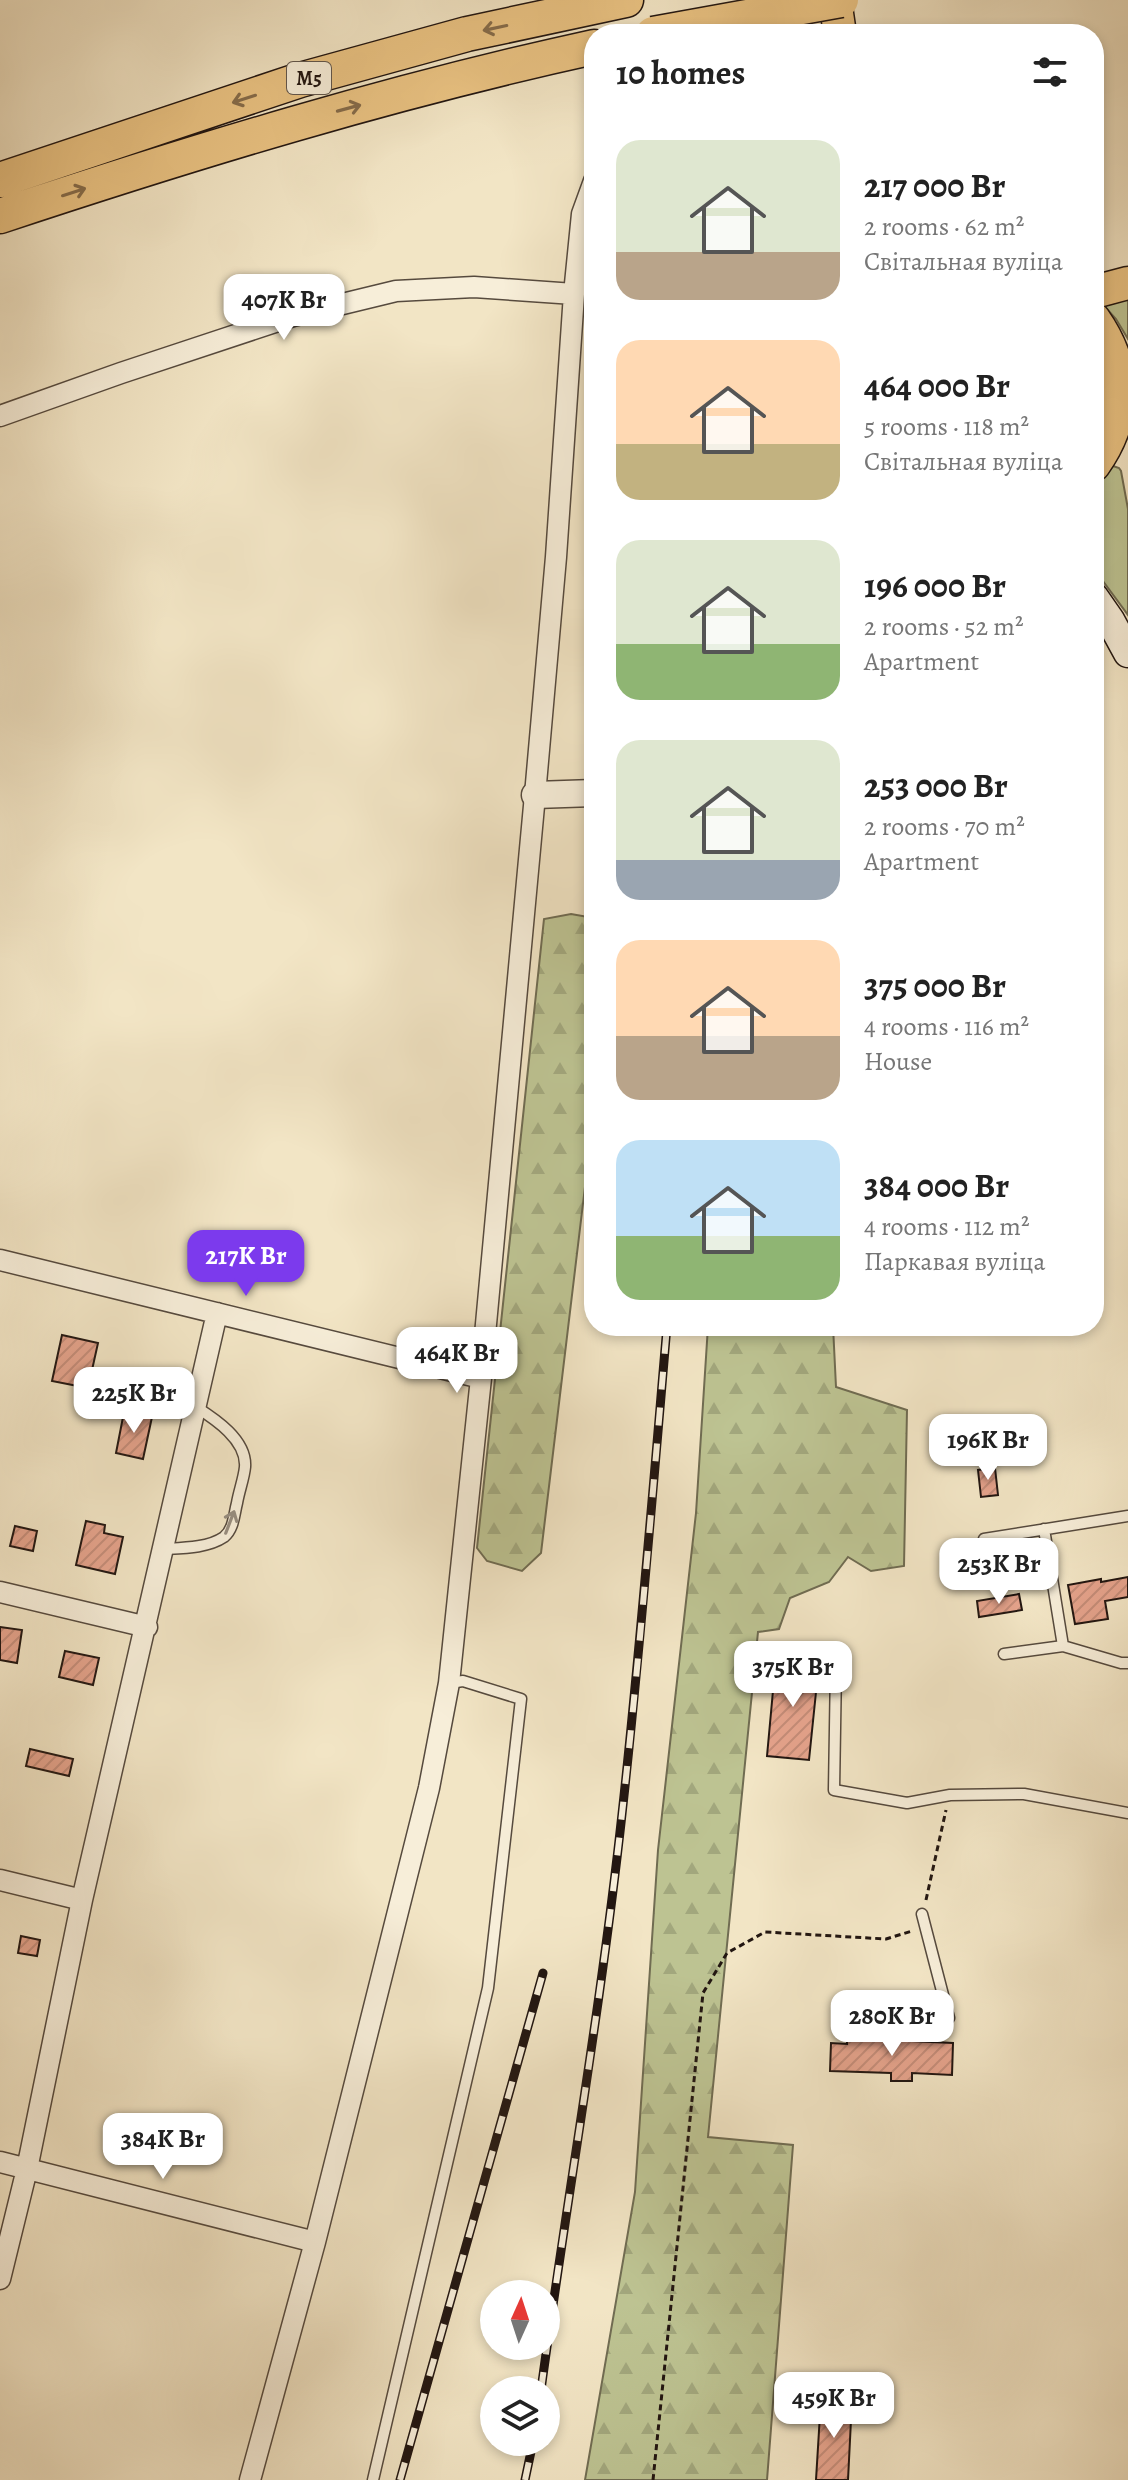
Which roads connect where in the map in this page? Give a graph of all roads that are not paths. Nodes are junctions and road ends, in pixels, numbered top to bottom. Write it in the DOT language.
graph roads {
  1 [pos="626,0"];
  2 [pos="754,0"];
  3 [pos="835,0"];
  4 [pos="841,0"];
  5 [pos="708,24"];
  6 [pos="749,24"];
  7 [pos="839,24"];
  8 [pos="584,49"];
  9 [pos="0,180"];
  10 [pos="584,208"];
  11 [pos="0,216"];
  12 [pos="1128,283"];
  13 [pos="1104,289"];
  14 [pos="574,294"];
  15 [pos="1104,331"];
  16 [pos="1126,413"];
  17 [pos="0,416"];
  18 [pos="1104,452"];
  19 [pos="1104,611"];
  20 [pos="1128,653"];
  21 [pos="584,793"];
  22 [pos="535,795"];
  23 [pos="0,1260"];
  24 [pos="217,1313"];
  25 [pos="481,1378"];
  26 [pos="196,1407"];
  27 [pos="1128,1516"];
  28 [pos="1044,1529"];
  29 [pos="984,1539"];
  30 [pos="164,1549"];
  31 [pos="0,1592"];
  32 [pos="147,1627"];
  33 [pos="1063,1646"];
  34 [pos="1004,1654"];
  35 [pos="1128,1663"];
  36 [pos="836,1667"];
  37 [pos="449,1683"];
  38 [pos="1128,1813"];
  39 [pos="0,1880"];
  40 [pos="82,1900"];
  41 [pos="922,1914"];
  42 [pos="949,2018"];
  43 [pos="0,2162"];
  44 [pos="27,2169"];
  45 [pos="315,2242"];
  46 [pos="0,2279"];
  47 [pos="250,2480"];
  48 [pos="373,2480"];
  1 -- 9 [label="highway, М5, one-way"];
  2 -- 6 [label="street"];
  3 -- 7 [label="main road"];
  4 -- 5 [label="highway, bridge"];
  11 -- 8 [label="highway, М5, one-way"];
  10 -- 14 [label="street"];
  12 -- 13 [label="main road"];
  14 -- 17 [label="street"];
  14 -- 22 [label="street"];
  15 -- 16 [label="main road"];
  16 -- 18 [label="main road"];
  19 -- 20 [label="main road"];
  21 -- 22 [label="street"];
  22 -- 25 [label="street"];
  23 -- 24 [label="street"];
  24 -- 25 [label="street"];
  24 -- 26 [label="street"];
  25 -- 37 [label="street"];
  26 -- 30 [label="street"];
  30 -- 26 [label="lane, one-way"];
  27 -- 28 [label="lane"];
  28 -- 29 [label="lane"];
  28 -- 33 [label="lane"];
  30 -- 32 [label="street"];
  31 -- 32 [label="street"];
  32 -- 40 [label="street"];
  33 -- 34 [label="lane"];
  33 -- 35 [label="lane"];
  36 -- 38 [label="lane"];
  37 -- 45 [label="street"];
  37 -- 48 [label="lane"];
  39 -- 40 [label="street"];
  40 -- 44 [label="street"];
  41 -- 42 [label="lane"];
  43 -- 44 [label="street"];
  44 -- 45 [label="street"];
  44 -- 46 [label="street"];
  45 -- 47 [label="street"];
}
